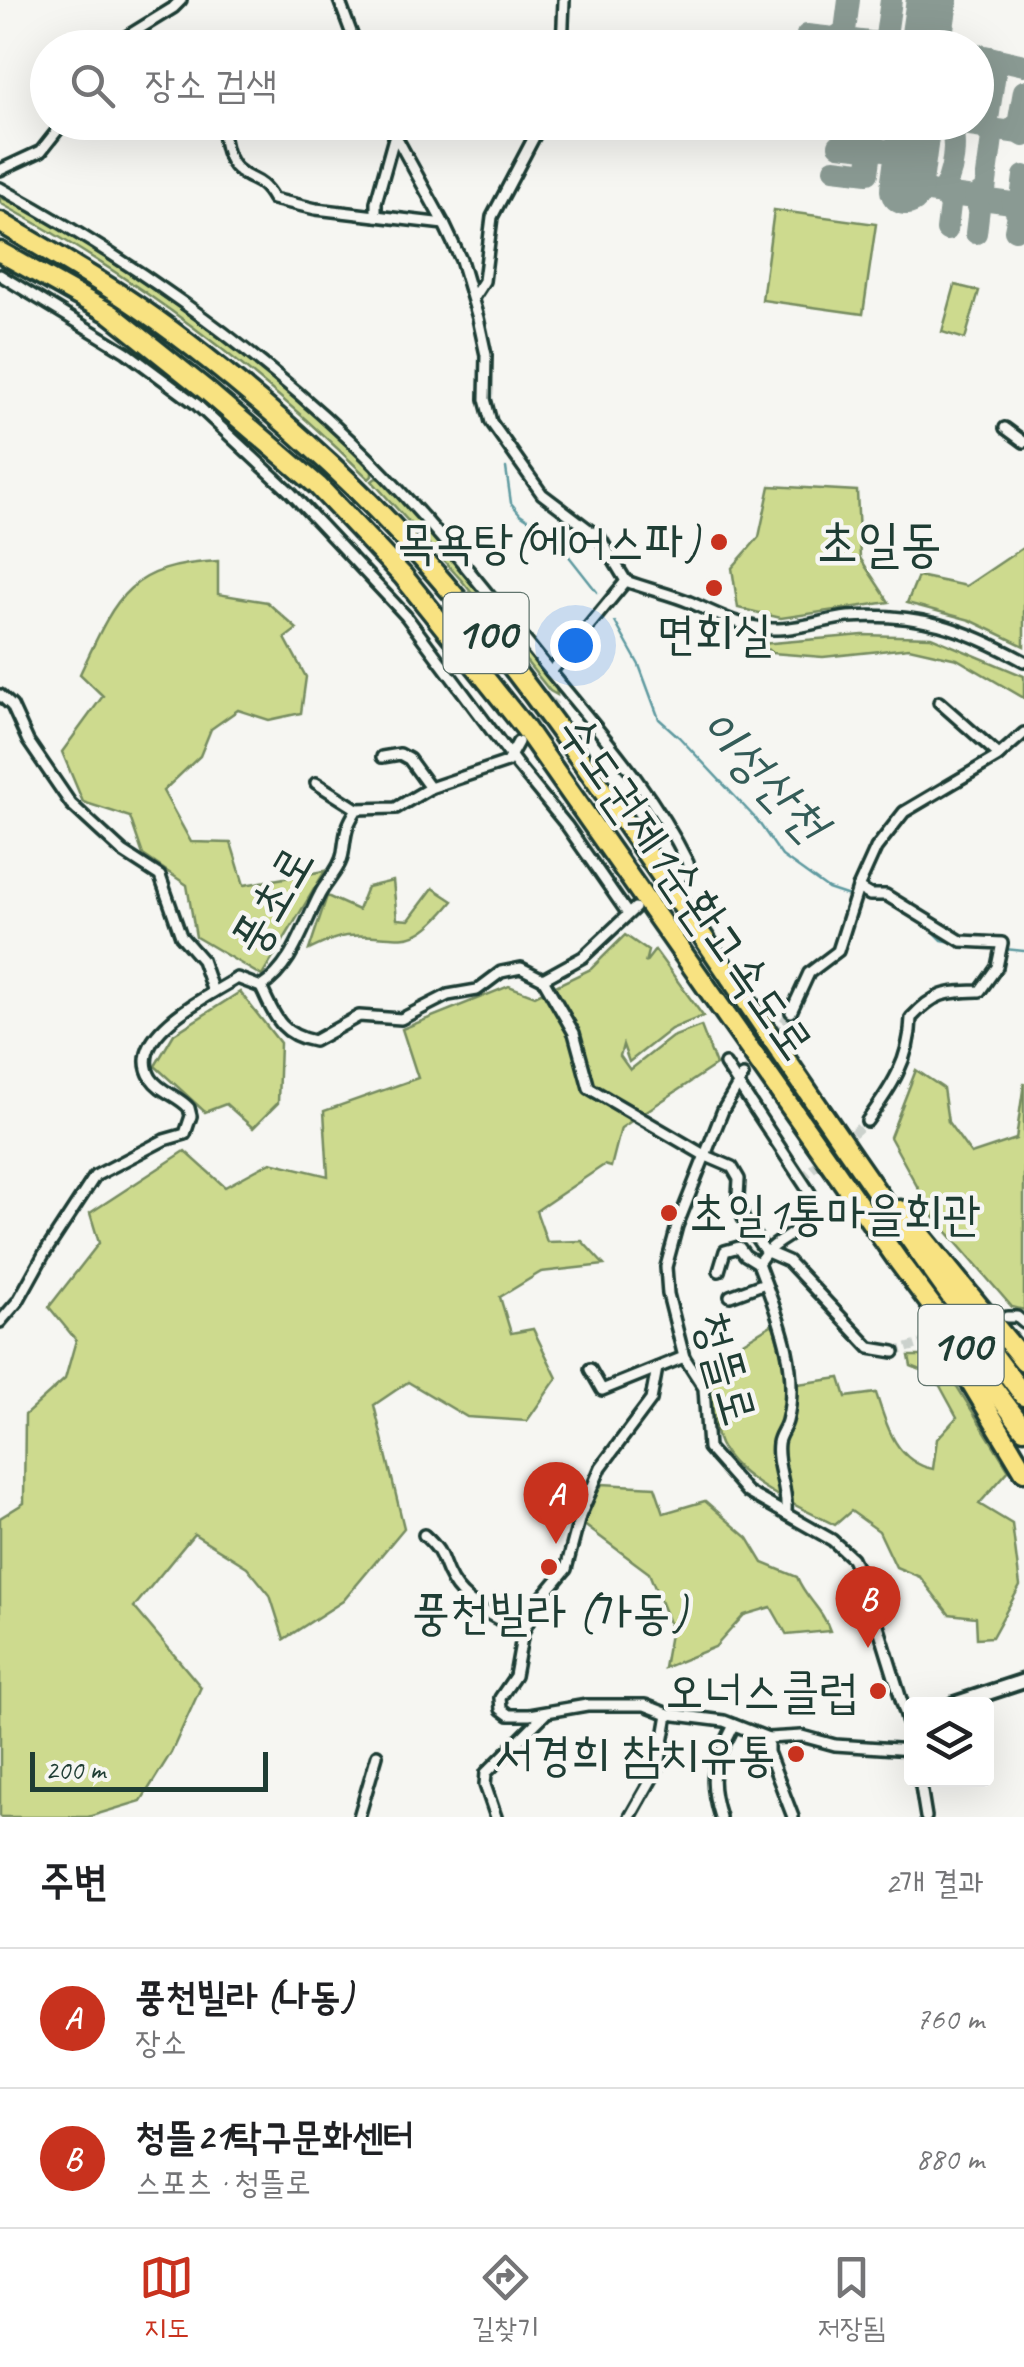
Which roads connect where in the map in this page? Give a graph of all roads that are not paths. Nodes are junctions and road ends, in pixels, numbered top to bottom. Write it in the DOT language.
graph roads {
  1 [pos="181,0"];
  2 [pos="340,0"];
  3 [pos="564,0"];
  4 [pos="137,30"];
  5 [pos="351,30"];
  6 [pos="563,30"];
  7 [pos="50,140"];
  8 [pos="224,140"];
  9 [pos="393,140"];
  10 [pos="395,140"];
  11 [pos="533,140"];
  12 [pos="0,170"];
  13 [pos="0,188"];
  14 [pos="376,216"];
  15 [pos="0,222"];
  16 [pos="444,224"];
  17 [pos="0,252"];
  18 [pos="0,275"];
  19 [pos="472,299"];
  20 [pos="1005,428"];
  21 [pos="1024,442"];
  22 [pos="626,581"];
  23 [pos="1024,660"];
  24 [pos="551,672"];
  25 [pos="565,688"];
  26 [pos="0,695"];
  27 [pos="555,700"];
  28 [pos="939,702"];
  29 [pos="1024,733"];
  30 [pos="518,742"];
  31 [pos="510,755"];
  32 [pos="1000,755"];
  33 [pos="382,757"];
  34 [pos="316,783"];
  35 [pos="430,788"];
  36 [pos="357,809"];
  37 [pos="680,878"];
  38 [pos="858,888"];
  39 [pos="543,979"];
  40 [pos="261,988"];
  41 [pos="213,992"];
  42 [pos="791,1012"];
  43 [pos="725,1064"];
  44 [pos="740,1081"];
  45 [pos="867,1121"];
  46 [pos="704,1155"];
  47 [pos="853,1158"];
  48 [pos="765,1251"];
  49 [pos="898,1262"];
  50 [pos="758,1263"];
  51 [pos="719,1272"];
  52 [pos="765,1283"];
  53 [pos="730,1296"];
  54 [pos="1008,1317"];
  55 [pos="0,1322"];
  56 [pos="1024,1323"];
  57 [pos="894,1352"];
  58 [pos="684,1357"];
  59 [pos="1024,1361"];
  60 [pos="657,1368"];
  61 [pos="590,1369"];
  62 [pos="1024,1396"];
  63 [pos="1024,1428"];
  64 [pos="1024,1472"];
  65 [pos="786,1512"];
  66 [pos="424,1535"];
  67 [pos="523,1632"];
  68 [pos="1024,1681"];
  69 [pos="975,1697"];
  70 [pos="904,1701"];
  71 [pos="545,1714"];
  72 [pos="668,1714"];
  73 [pos="734,1725"];
  74 [pos="768,1738"];
  75 [pos="904,1749"];
  76 [pos="377,1755"];
  77 [pos="921,1787"];
  78 [pos="359,1817"];
  79 [pos="496,1817"];
  80 [pos="630,1817"];
  81 [pos="720,1817"];
  82 [pos="793,1817"];
  83 [pos="926,1817"];
  1 -- 4 [label="street"];
  2 -- 5 [label="street"];
  3 -- 6 [label="street"];
  7 -- 12 [label="street"];
  8 -- 14 [label="street"];
  9 -- 14 [label="street"];
  10 -- 16 [label="street"];
  11 -- 19 [label="street"];
  13 -- 24 [label="street"];
  14 -- 16 [label="street"];
  15 -- 47 [label="highway, 수도권제1순환고속도로 / 100"];
  16 -- 19 [label="street"];
  17 -- 49 [label="highway, 수도권제1순환고속도로 / 100"];
  18 -- 31 [label="street"];
  19 -- 22 [label="street"];
  20 -- 21 [label="street"];
  22 -- 23 [label="street"];
  22 -- 24 [label="street"];
  24 -- 25 [label="street"];
  25 -- 27 [label="street"];
  25 -- 37 [label="street"];
  26 -- 41 [label="street"];
  28 -- 32 [label="street"];
  29 -- 32 [label="street"];
  30 -- 31 [label="street"];
  31 -- 35 [label="street, 풍초로"];
  31 -- 39 [label="street"];
  32 -- 38 [label="street"];
  33 -- 35 [label="street"];
  34 -- 36 [label="street"];
  35 -- 36 [label="street, 풍초로"];
  36 -- 40 [label="street, 풍초로"];
  38 -- 42 [label="street"];
  38 -- 45 [label="street"];
  39 -- 40 [label="street"];
  39 -- 46 [label="street"];
  40 -- 41 [label="street, 풍초로"];
  41 -- 55 [label="street, 풍초로"];
  43 -- 44 [label="street"];
  44 -- 46 [label="street, 청뜰로"];
  44 -- 48 [label="street"];
  46 -- 48 [label="street"];
  46 -- 58 [label="street, 청뜰로"];
  47 -- 59 [label="highway"];
  47 -- 62 [label="highway, 수도권제1순환고속도로 / 100"];
  48 -- 50 [label="street"];
  48 -- 57 [label="street"];
  49 -- 63 [label="highway, 수도권제1순환고속도로 / 100"];
  49 -- 64 [label="highway"];
  50 -- 51 [label="street"];
  50 -- 52 [label="street"];
  52 -- 53 [label="street"];
  52 -- 65 [label="street"];
  54 -- 56 [label="street"];
  58 -- 60 [label="street"];
  58 -- 65 [label="street, 청뜰로"];
  60 -- 61 [label="street"];
  60 -- 67 [label="street"];
  65 -- 70 [label="street, 청뜰로"];
  66 -- 67 [label="street"];
  67 -- 71 [label="street"];
  68 -- 69 [label="street"];
  71 -- 72 [label="street"];
  71 -- 79 [label="street"];
  72 -- 73 [label="street"];
  72 -- 80 [label="street"];
  73 -- 74 [label="street"];
  73 -- 81 [label="street"];
  74 -- 75 [label="street"];
  74 -- 82 [label="street"];
  76 -- 78 [label="street"];
  77 -- 83 [label="street"];
}
